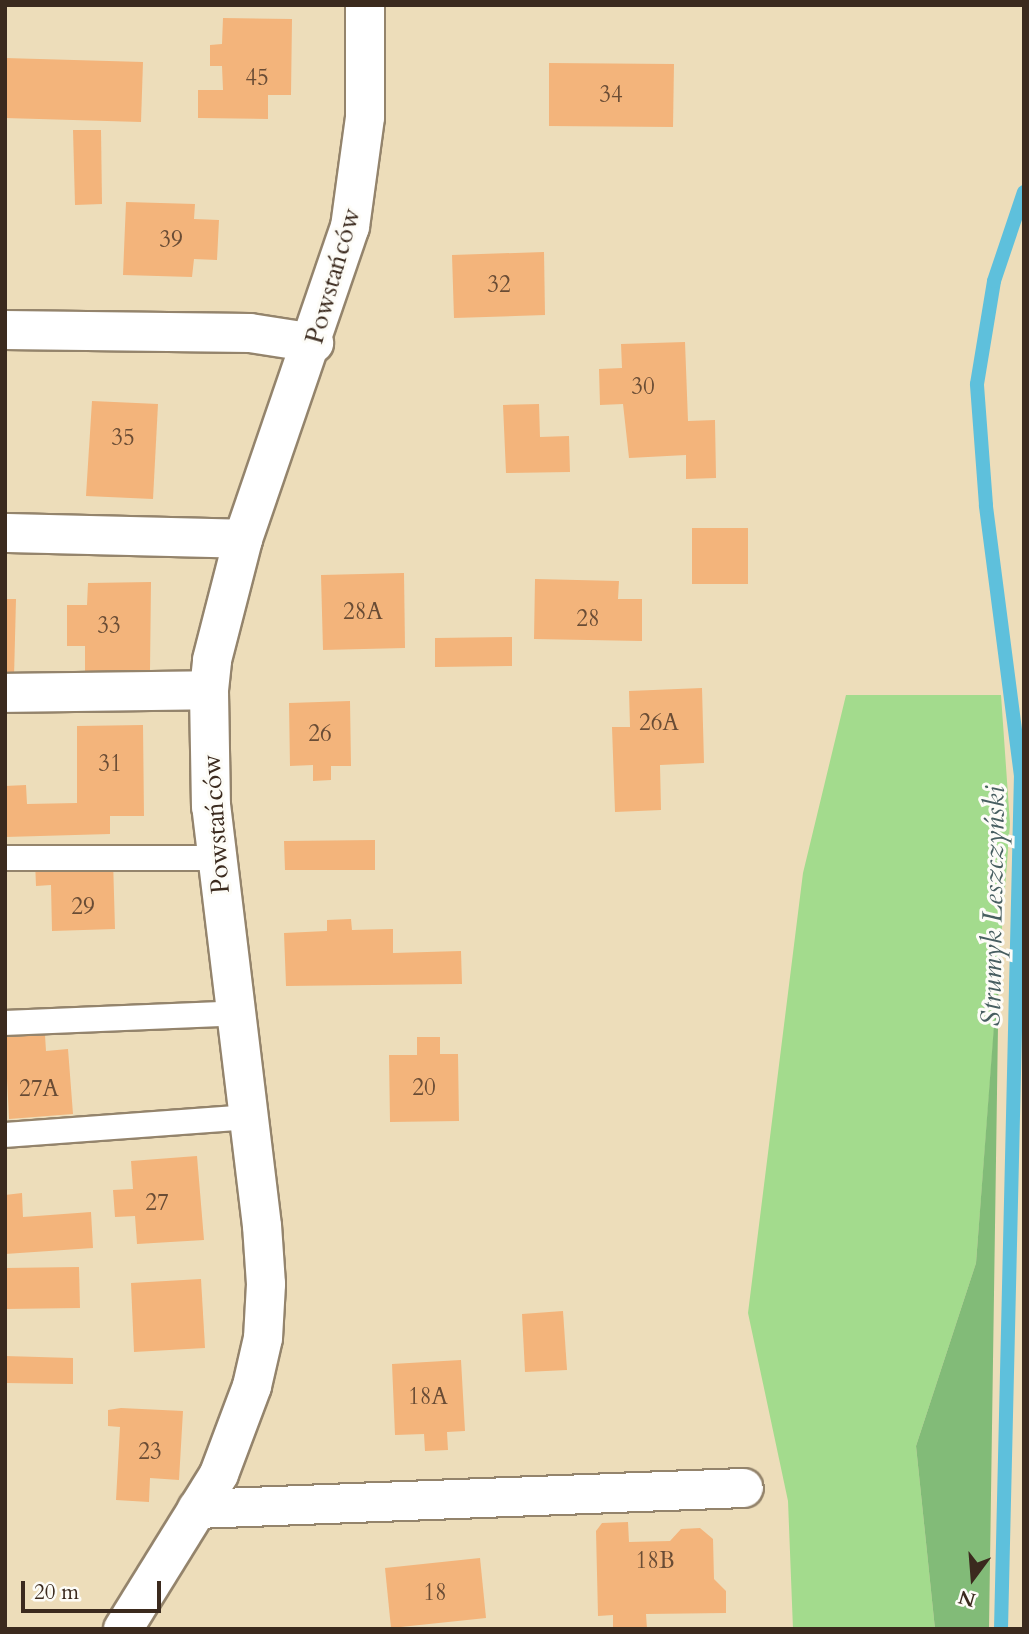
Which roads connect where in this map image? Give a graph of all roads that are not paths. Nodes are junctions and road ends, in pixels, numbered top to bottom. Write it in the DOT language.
graph roads {
  1 [pos="365,5"];
  2 [pos="5,330"];
  3 [pos="314,343"];
  4 [pos="5,533"];
  5 [pos="243,539"];
  6 [pos="209,690"];
  7 [pos="5,693"];
  8 [pos="5,858"];
  9 [pos="216,858"];
  10 [pos="239,1013"];
  11 [pos="5,1023"];
  12 [pos="251,1116"];
  13 [pos="5,1135"];
  14 [pos="744,1488"];
  15 [pos="197,1509"];
  16 [pos="123,1629"];
  1 -- 3 [label="street, Powstańców"];
  2 -- 3 [label="street"];
  3 -- 5 [label="street, Powstańców"];
  4 -- 5 [label="street"];
  5 -- 6 [label="street, Powstańców"];
  6 -- 7 [label="street"];
  6 -- 9 [label="street, Powstańców"];
  8 -- 9 [label="lane"];
  9 -- 10 [label="street, Powstańców"];
  10 -- 11 [label="lane"];
  10 -- 12 [label="street, Powstańców"];
  12 -- 13 [label="lane"];
  12 -- 15 [label="street, Powstańców"];
  14 -- 15 [label="street"];
  15 -- 16 [label="street, Powstańców"];
}
